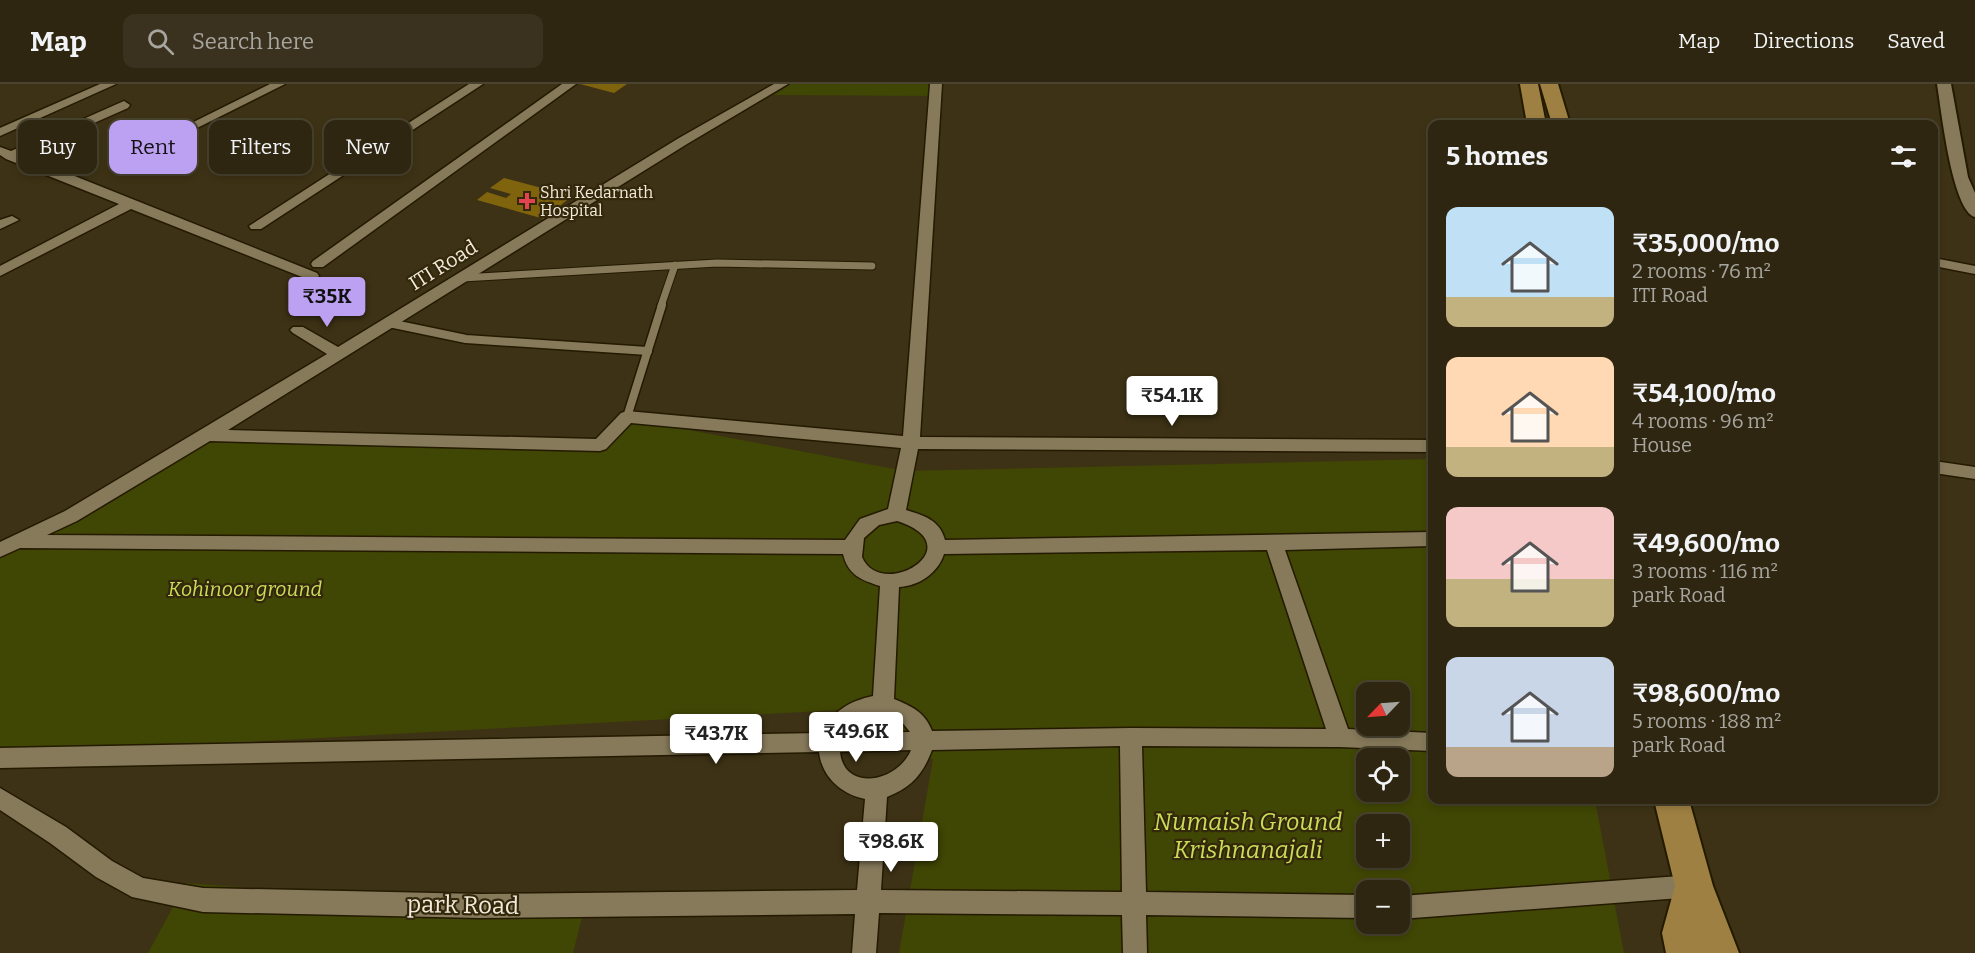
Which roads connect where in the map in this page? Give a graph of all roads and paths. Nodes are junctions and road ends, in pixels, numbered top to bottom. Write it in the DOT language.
graph roads {
  1 [pos="110,84"];
  2 [pos="279,84"];
  3 [pos="477,84"];
  4 [pos="570,84"];
  5 [pos="782,84"];
  6 [pos="936,84"];
  7 [pos="1529,84"];
  8 [pos="1549,84"];
  9 [pos="1944,84"];
  10 [pos="124,105"];
  11 [pos="1536,120"];
  12 [pos="1560,120"];
  13 [pos="197,124"];
  14 [pos="0,132"];
  15 [pos="5,154"];
  16 [pos="130,204"];
  17 [pos="1975,212"];
  18 [pos="256,226"];
  19 [pos="1938,263"];
  20 [pos="675,265"];
  21 [pos="872,266"];
  22 [pos="1975,270"];
  23 [pos="0,272"];
  24 [pos="462,278"];
  25 [pos="389,323"];
  26 [pos="298,330"];
  27 [pos="648,351"];
  28 [pos="339,354"];
  29 [pos="627,417"];
  30 [pos="207,435"];
  31 [pos="911,443"];
  32 [pos="1428,446"];
  33 [pos="1938,468"];
  34 [pos="1975,473"];
  35 [pos="896,514"];
  36 [pos="1428,539"];
  37 [pos="17,542"];
  38 [pos="1274,543"];
  39 [pos="938,547"];
  40 [pos="851,548"];
  41 [pos="0,550"];
  42 [pos="890,581"];
  43 [pos="883,704"];
  44 [pos="1131,737"];
  45 [pos="1340,738"];
  46 [pos="924,741"];
  47 [pos="1428,742"];
  48 [pos="830,743"];
  49 [pos="0,758"];
  50 [pos="877,789"];
  51 [pos="0,798"];
  52 [pos="1673,804"];
  53 [pos="1694,886"];
  54 [pos="868,902"];
  55 [pos="1136,903"];
  56 [pos="1356,907"];
  57 [pos="1410,907"];
  58 [pos="864,953"];
  59 [pos="1135,953"];
  60 [pos="1685,953"];
  61 [pos="1720,953"];
  1 -- 14 [label="street"];
  2 -- 13 [label="street"];
  3 -- 18 [label="street"];
  4 -- 16 [label="street"];
  5 -- 24 [label="street, ITI Road"];
  6 -- 31 [label="street"];
  7 -- 11 [label="main road"];
  8 -- 12 [label="main road"];
  9 -- 17 [label="street"];
  10 -- 15 [label="street"];
  15 -- 16 [label="street"];
  16 -- 23 [label="street"];
  19 -- 22 [label="street"];
  20 -- 21 [label="lane"];
  20 -- 24 [label="lane"];
  20 -- 27 [label="lane"];
  24 -- 25 [label="street, ITI Road"];
  25 -- 27 [label="lane"];
  25 -- 28 [label="street, ITI Road"];
  26 -- 28 [label="street"];
  27 -- 29 [label="lane"];
  28 -- 30 [label="street, ITI Road"];
  29 -- 30 [label="street"];
  29 -- 31 [label="street"];
  30 -- 37 [label="street, ITI Road"];
  31 -- 32 [label="street"];
  31 -- 35 [label="street"];
  33 -- 34 [label="street"];
  35 -- 39 [label="street"];
  35 -- 40 [label="street"];
  36 -- 38 [label="street"];
  37 -- 40 [label="street"];
  37 -- 41 [label="street, ITI Road"];
  38 -- 39 [label="street"];
  38 -- 45 [label="street"];
  39 -- 42 [label="street"];
  40 -- 42 [label="street"];
  42 -- 43 [label="street"];
  43 -- 46 [label="street"];
  43 -- 48 [label="street"];
  44 -- 45 [label="street"];
  44 -- 46 [label="street"];
  44 -- 55 [label="street"];
  45 -- 47 [label="street"];
  46 -- 48 [label="street"];
  46 -- 50 [label="street"];
  48 -- 49 [label="street"];
  48 -- 50 [label="street"];
  50 -- 54 [label="street"];
  51 -- 54 [label="street, park Road"];
  52 -- 53 [label="main road"];
  53 -- 57 [label="street"];
  53 -- 60 [label="main road"];
  53 -- 61 [label="main road"];
  54 -- 55 [label="street, park Road"];
  54 -- 58 [label="street"];
  55 -- 56 [label="street, park Road"];
  55 -- 59 [label="street"];
}
